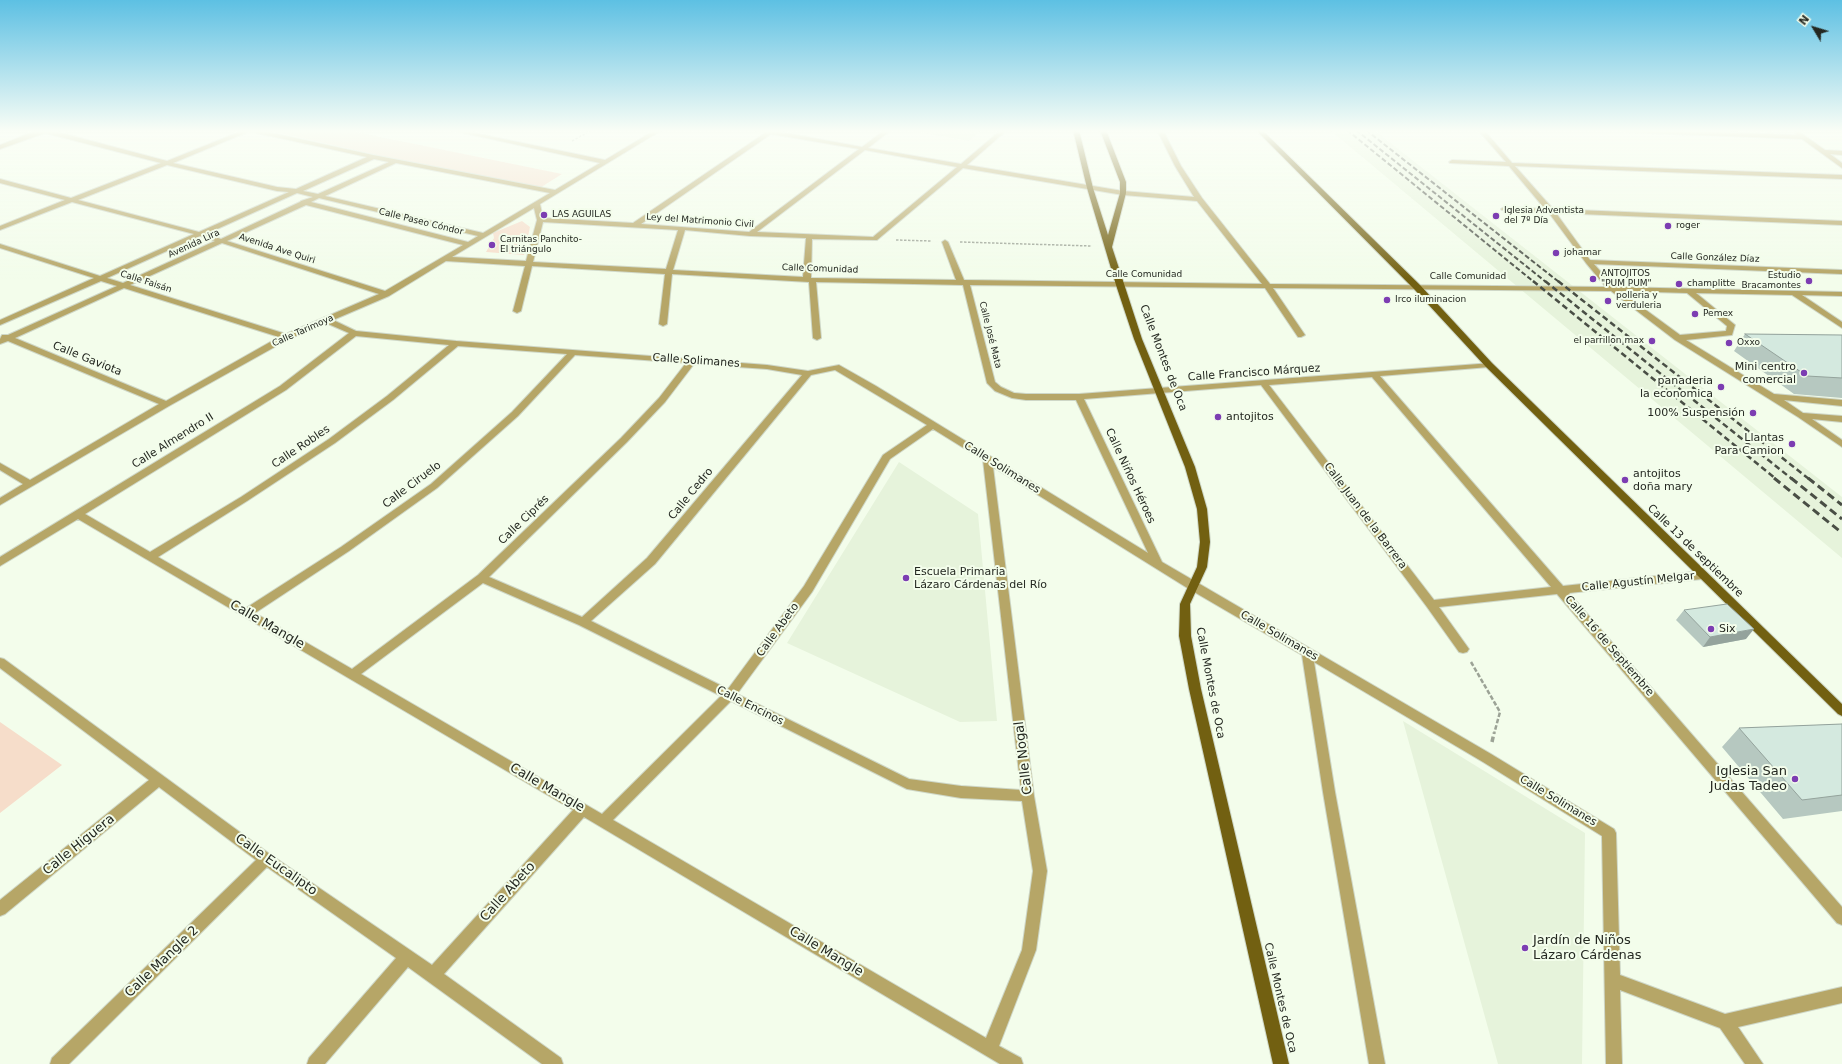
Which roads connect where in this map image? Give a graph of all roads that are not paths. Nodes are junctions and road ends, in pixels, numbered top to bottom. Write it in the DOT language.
graph roads {
  1 [pos="125,180"];
  2 [pos="235,180"];
  3 [pos="322,180"];
  4 [pos="355,180"];
  5 [pos="492,180"];
  6 [pos="576,180"];
  7 [pos="702,180"];
  8 [pos="822,180"];
  9 [pos="946,180"];
  10 [pos="1041,180"];
  11 [pos="1088,180"];
  12 [pos="1122,180"];
  13 [pos="1187,180"];
  14 [pos="1309,180"];
  15 [pos="1524,180"];
  16 [pos="0,181"];
  17 [pos="1090,188"];
  18 [pos="277,190"];
  19 [pos="296,191"];
  20 [pos="555,192"];
  21 [pos="1123,193"];
  22 [pos="319,196"];
  23 [pos="284,197"];
  24 [pos="1199,199"];
  25 [pos="72,201"];
  26 [pos="306,202"];
  27 [pos="537,204"];
  28 [pos="1504,209"];
  29 [pos="1550,210"];
  30 [pos="540,220"];
  31 [pos="1842,222"];
  32 [pos="635,225"];
  33 [pos="0,228"];
  34 [pos="682,228"];
  35 [pos="200,234"];
  36 [pos="750,234"];
  37 [pos="484,235"];
  38 [pos="809,237"];
  39 [pos="222,241"];
  40 [pos="945,242"];
  41 [pos="469,244"];
  42 [pos="0,246"];
  43 [pos="1108,247"];
  44 [pos="446,259"];
  45 [pos="1588,262"];
  46 [pos="528,263"];
  47 [pos="669,271"];
  48 [pos="1842,272"];
  49 [pos="102,278"];
  50 [pos="810,279"];
  51 [pos="964,282"];
  52 [pos="1120,284"];
  53 [pos="125,285"];
  54 [pos="1267,286"];
  55 [pos="1417,287"];
  56 [pos="1611,288"];
  57 [pos="1688,290"];
  58 [pos="1794,293"];
  59 [pos="386,294"];
  60 [pos="1842,294"];
  61 [pos="517,311"];
  62 [pos="327,320"];
  63 [pos="0,323"];
  64 [pos="663,324"];
  65 [pos="1842,326"];
  66 [pos="354,333"];
  67 [pos="1301,335"];
  68 [pos="4,337"];
  69 [pos="286,337"];
  70 [pos="817,338"];
  71 [pos="1678,338"];
  72 [pos="0,342"];
  73 [pos="456,343"];
  74 [pos="573,352"];
  75 [pos="692,361"];
  76 [pos="1489,365"];
  77 [pos="808,373"];
  78 [pos="1375,375"];
  79 [pos="1264,384"];
  80 [pos="998,389"];
  81 [pos="1160,390"];
  82 [pos="1080,397"];
  83 [pos="1771,397"];
  84 [pos="1842,403"];
  85 [pos="166,404"];
  86 [pos="1801,415"];
  87 [pos="1842,419"];
  88 [pos="933,425"];
  89 [pos="1842,444"];
  90 [pos="988,460"];
  91 [pos="0,466"];
  92 [pos="30,484"];
  93 [pos="0,502"];
  94 [pos="77,514"];
  95 [pos="150,557"];
  96 [pos="0,562"];
  97 [pos="1158,564"];
  98 [pos="1702,575"];
  99 [pos="482,578"];
  100 [pos="1193,586"];
  101 [pos="1560,590"];
  102 [pos="1431,604"];
  103 [pos="246,613"];
  104 [pos="583,622"];
  105 [pos="1463,649"];
  106 [pos="1307,653"];
  107 [pos="0,662"];
  108 [pos="352,675"];
  109 [pos="729,696"];
  110 [pos="1842,711"];
  111 [pos="158,780"];
  112 [pos="1028,796"];
  113 [pos="583,809"];
  114 [pos="603,821"];
  115 [pos="266,860"];
  116 [pos="0,910"];
  117 [pos="1842,918"];
  118 [pos="406,957"];
  119 [pos="433,975"];
  120 [pos="1612,980"];
  121 [pos="1842,995"];
  122 [pos="1725,1022"];
  123 [pos="990,1049"];
  124 [pos="58,1064"];
  125 [pos="315,1064"];
  126 [pos="555,1064"];
  127 [pos="1015,1064"];
  128 [pos="1281,1064"];
  129 [pos="1377,1064"];
  130 [pos="1614,1064"];
  131 [pos="1755,1064"];
  1 -- 25 [label="street"];
  2 -- 18 [label="street, Calle Paseo Cóndor"];
  3 -- 19 [label="street, Avenida Lira"];
  4 -- 22 [label="street, Avenida Lira"];
  5 -- 20 [label="street"];
  6 -- 20 [label="street, Calle Tarimoya"];
  7 -- 32 [label="street"];
  8 -- 36 [label="street"];
  9 -- 38 [label="street, Ley del Matrimonio Civil"];
  10 -- 17 [label="street"];
  11 -- 17 [label="main road, Calle Montes de Oca"];
  12 -- 21 [label="main road"];
  13 -- 24 [label="street"];
  14 -- 55 [label="main road, Calle 13 de septiembre"];
  15 -- 29 [label="street"];
  16 -- 25 [label="street, Avenida Ave Quiri"];
  17 -- 21 [label="street"];
  17 -- 43 [label="main road, Calle Montes de Oca"];
  18 -- 19 [label="street, Calle Paseo Cóndor"];
  18 -- 23 [label="street"];
  19 -- 22 [label="street, Calle Paseo Cóndor"];
  19 -- 23 [label="street, Avenida Lira"];
  20 -- 27 [label="street, Calle Tarimoya"];
  21 -- 24 [label="street"];
  21 -- 43 [label="main road"];
  22 -- 26 [label="street, Avenida Lira"];
  22 -- 37 [label="street, Calle Paseo Cóndor"];
  23 -- 26 [label="street, Calle Paseo Cóndor"];
  23 -- 35 [label="street, Avenida Lira"];
  24 -- 54 [label="street"];
  25 -- 33 [label="street"];
  25 -- 35 [label="street, Avenida Ave Quiri"];
  26 -- 39 [label="street, Avenida Lira"];
  26 -- 41 [label="street, Calle Paseo Cóndor"];
  27 -- 30 [label="street"];
  27 -- 37 [label="street, Calle Tarimoya"];
  28 -- 29 [label="street"];
  29 -- 31 [label="street"];
  29 -- 45 [label="street"];
  30 -- 32 [label="street, Ley del Matrimonio Civil"];
  30 -- 46 [label="street"];
  32 -- 34 [label="street, Ley del Matrimonio Civil"];
  34 -- 36 [label="street, Ley del Matrimonio Civil"];
  34 -- 47 [label="street"];
  35 -- 39 [label="street, Avenida Ave Quiri"];
  35 -- 49 [label="street, Avenida Lira"];
  36 -- 38 [label="street, Ley del Matrimonio Civil"];
  37 -- 41 [label="street, Calle Tarimoya"];
  38 -- 50 [label="street"];
  39 -- 53 [label="street, Avenida Lira"];
  39 -- 59 [label="street, Avenida Ave Quiri"];
  40 -- 51 [label="street, Calle José Mata"];
  41 -- 44 [label="street, Calle Tarimoya"];
  42 -- 49 [label="street, Calle Faisán"];
  43 -- 52 [label="main road, Calle Montes de Oca"];
  44 -- 46 [label="street, Calle Comunidad"];
  44 -- 59 [label="street, Calle Tarimoya"];
  45 -- 48 [label="street, Calle González Díaz"];
  45 -- 56 [label="street"];
  46 -- 47 [label="street, Calle Comunidad"];
  46 -- 61 [label="street"];
  47 -- 50 [label="street, Calle Comunidad"];
  47 -- 64 [label="street"];
  49 -- 53 [label="street, Calle Faisán"];
  49 -- 63 [label="street, Avenida Lira"];
  50 -- 51 [label="street, Calle Comunidad"];
  50 -- 70 [label="street"];
  51 -- 52 [label="street, Calle Comunidad"];
  51 -- 80 [label="street, Calle José Mata"];
  52 -- 54 [label="street, Calle Comunidad"];
  52 -- 81 [label="main road, Calle Montes de Oca"];
  53 -- 68 [label="street, Avenida Lira"];
  53 -- 69 [label="street, Calle Faisán"];
  54 -- 55 [label="street, Calle Comunidad"];
  54 -- 67 [label="street"];
  55 -- 56 [label="street, Calle Comunidad"];
  55 -- 76 [label="main road, Calle 13 de septiembre"];
  56 -- 57 [label="street, Calle Comunidad"];
  56 -- 71 [label="street"];
  57 -- 58 [label="street, Calle Comunidad"];
  57 -- 71 [label="street"];
  58 -- 60 [label="street, Calle Comunidad"];
  58 -- 65 [label="street"];
  59 -- 62 [label="street, Calle Tarimoya"];
  62 -- 66 [label="street, Calle Solimanes"];
  62 -- 69 [label="street, Calle Tarimoya"];
  66 -- 73 [label="street, Calle Solimanes"];
  66 -- 94 [label="street, Calle Almendro II"];
  68 -- 72 [label="street, Avenida Lira"];
  68 -- 85 [label="street, Calle Gaviota"];
  69 -- 85 [label="street, Calle Tarimoya"];
  71 -- 83 [label="street"];
  73 -- 74 [label="street, Calle Solimanes"];
  73 -- 95 [label="street, Calle Robles"];
  74 -- 75 [label="street, Calle Solimanes"];
  74 -- 103 [label="street, Calle Ciruelo"];
  75 -- 77 [label="street, Calle Solimanes"];
  75 -- 99 [label="street, Calle Ciprés"];
  76 -- 78 [label="street, Calle Francisco Márquez"];
  76 -- 98 [label="main road, Calle 13 de septiembre"];
  77 -- 88 [label="street, Calle Solimanes"];
  77 -- 104 [label="street, Calle Cedro"];
  78 -- 79 [label="street, Calle Francisco Márquez"];
  78 -- 101 [label="street, Calle 16 de Septiembre"];
  79 -- 81 [label="street, Calle Francisco Márquez"];
  79 -- 102 [label="street, Calle Juan de la Barrera"];
  80 -- 82 [label="street, Calle Francisco Márquez"];
  81 -- 82 [label="street, Calle Francisco Márquez"];
  81 -- 100 [label="main road, Calle Montes de Oca"];
  82 -- 97 [label="street, Calle Niños Héroes"];
  83 -- 84 [label="street"];
  83 -- 86 [label="street"];
  85 -- 92 [label="street, Calle Tarimoya"];
  86 -- 87 [label="street"];
  86 -- 89 [label="street"];
  88 -- 90 [label="street, Calle Solimanes"];
  88 -- 109 [label="street, Calle Abeto"];
  90 -- 97 [label="street, Calle Solimanes"];
  90 -- 112 [label="street, Calle Nogal"];
  91 -- 92 [label="street"];
  92 -- 93 [label="street, Calle Tarimoya"];
  94 -- 95 [label="street, Calle Mangle"];
  94 -- 96 [label="street, Calle Almendro II"];
  95 -- 103 [label="street, Calle Mangle"];
  97 -- 100 [label="street, Calle Solimanes"];
  98 -- 101 [label="street, Calle Agustín Melgar"];
  98 -- 110 [label="main road, Calle 13 de septiembre"];
  99 -- 104 [label="street, Calle Encinos"];
  99 -- 108 [label="street, Calle Ciprés"];
  100 -- 106 [label="street, Calle Solimanes"];
  100 -- 128 [label="main road, Calle Montes de Oca"];
  101 -- 102 [label="street, Calle Agustín Melgar"];
  101 -- 117 [label="street, Calle 16 de Septiembre"];
  102 -- 105 [label="street, Calle Juan de la Barrera"];
  103 -- 108 [label="street, Calle Mangle"];
  104 -- 109 [label="street, Calle Encinos"];
  106 -- 120 [label="street, Calle Solimanes"];
  106 -- 129 [label="street"];
  107 -- 111 [label="street, Calle Eucalipto"];
  108 -- 113 [label="street, Calle Mangle"];
  109 -- 112 [label="street, Calle Encinos"];
  109 -- 114 [label="street, Calle Abeto"];
  111 -- 115 [label="street, Calle Eucalipto"];
  111 -- 116 [label="street, Calle Higuera"];
  112 -- 123 [label="street, Calle Nogal"];
  113 -- 114 [label="street, Calle Mangle"];
  113 -- 119 [label="street, Calle Abeto"];
  114 -- 123 [label="street, Calle Mangle"];
  115 -- 118 [label="street, Calle Eucalipto"];
  115 -- 124 [label="street, Calle Mangle 2"];
  118 -- 119 [label="street, Calle Eucalipto"];
  118 -- 125 [label="street"];
  119 -- 126 [label="street, Calle Eucalipto"];
  120 -- 122 [label="street"];
  120 -- 130 [label="street"];
  121 -- 122 [label="street"];
  122 -- 131 [label="street"];
  123 -- 127 [label="street, Calle Mangle"];
}
